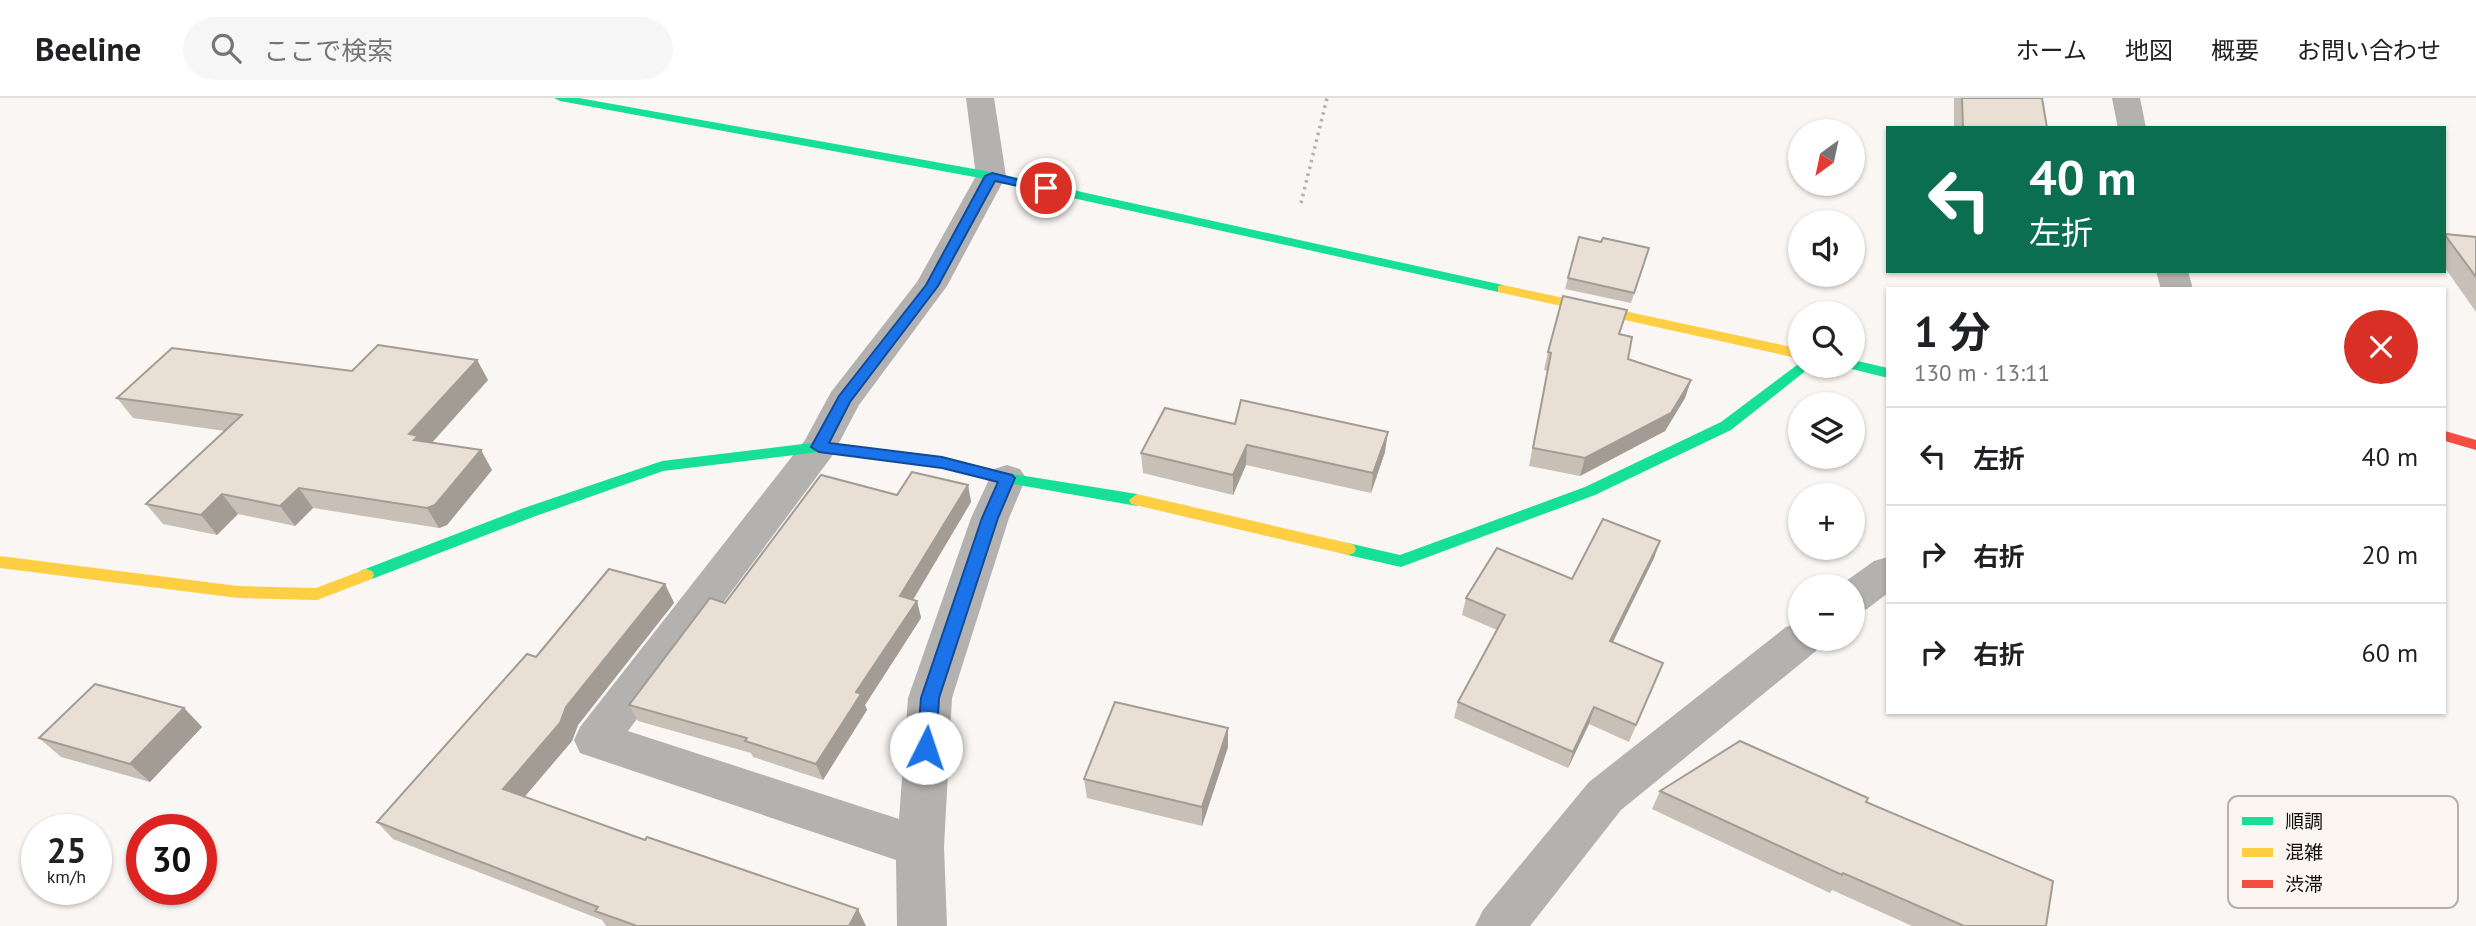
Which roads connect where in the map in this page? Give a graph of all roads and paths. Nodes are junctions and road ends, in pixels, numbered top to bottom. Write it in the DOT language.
graph roads {
  1 [pos="560,98"];
  2 [pos="980,98"];
  3 [pos="1327,98"];
  4 [pos="2126,98"];
  5 [pos="2132,126"];
  6 [pos="992,176"];
  7 [pos="1291,242"];
  8 [pos="1788,351"];
  9 [pos="1865,368"];
  10 [pos="1886,373"];
  11 [pos="1788,378"];
  12 [pos="2446,436"];
  13 [pos="2476,445"];
  14 [pos="819,447"];
  15 [pos="1007,478"];
  16 [pos="0,562"];
  17 [pos="1886,573"];
  18 [pos="1865,589"];
  19 [pos="1788,649"];
  20 [pos="920,847"];
  21 [pos="922,926"];
  22 [pos="1500,926"];
  1 -- 6 [label="street"];
  2 -- 6 [label="street"];
  3 -- 7 [label="path"];
  4 -- 5 [label="street"];
  6 -- 7 [label="street"];
  6 -- 14 [label="street"];
  7 -- 8 [label="street"];
  9 -- 10 [label="street"];
  11 -- 15 [label="street"];
  12 -- 13 [label="street"];
  14 -- 15 [label="street"];
  14 -- 16 [label="street"];
  14 -- 20 [label="street"];
  15 -- 20 [label="street"];
  17 -- 18 [label="street"];
  19 -- 22 [label="street"];
  20 -- 21 [label="street"];
}
